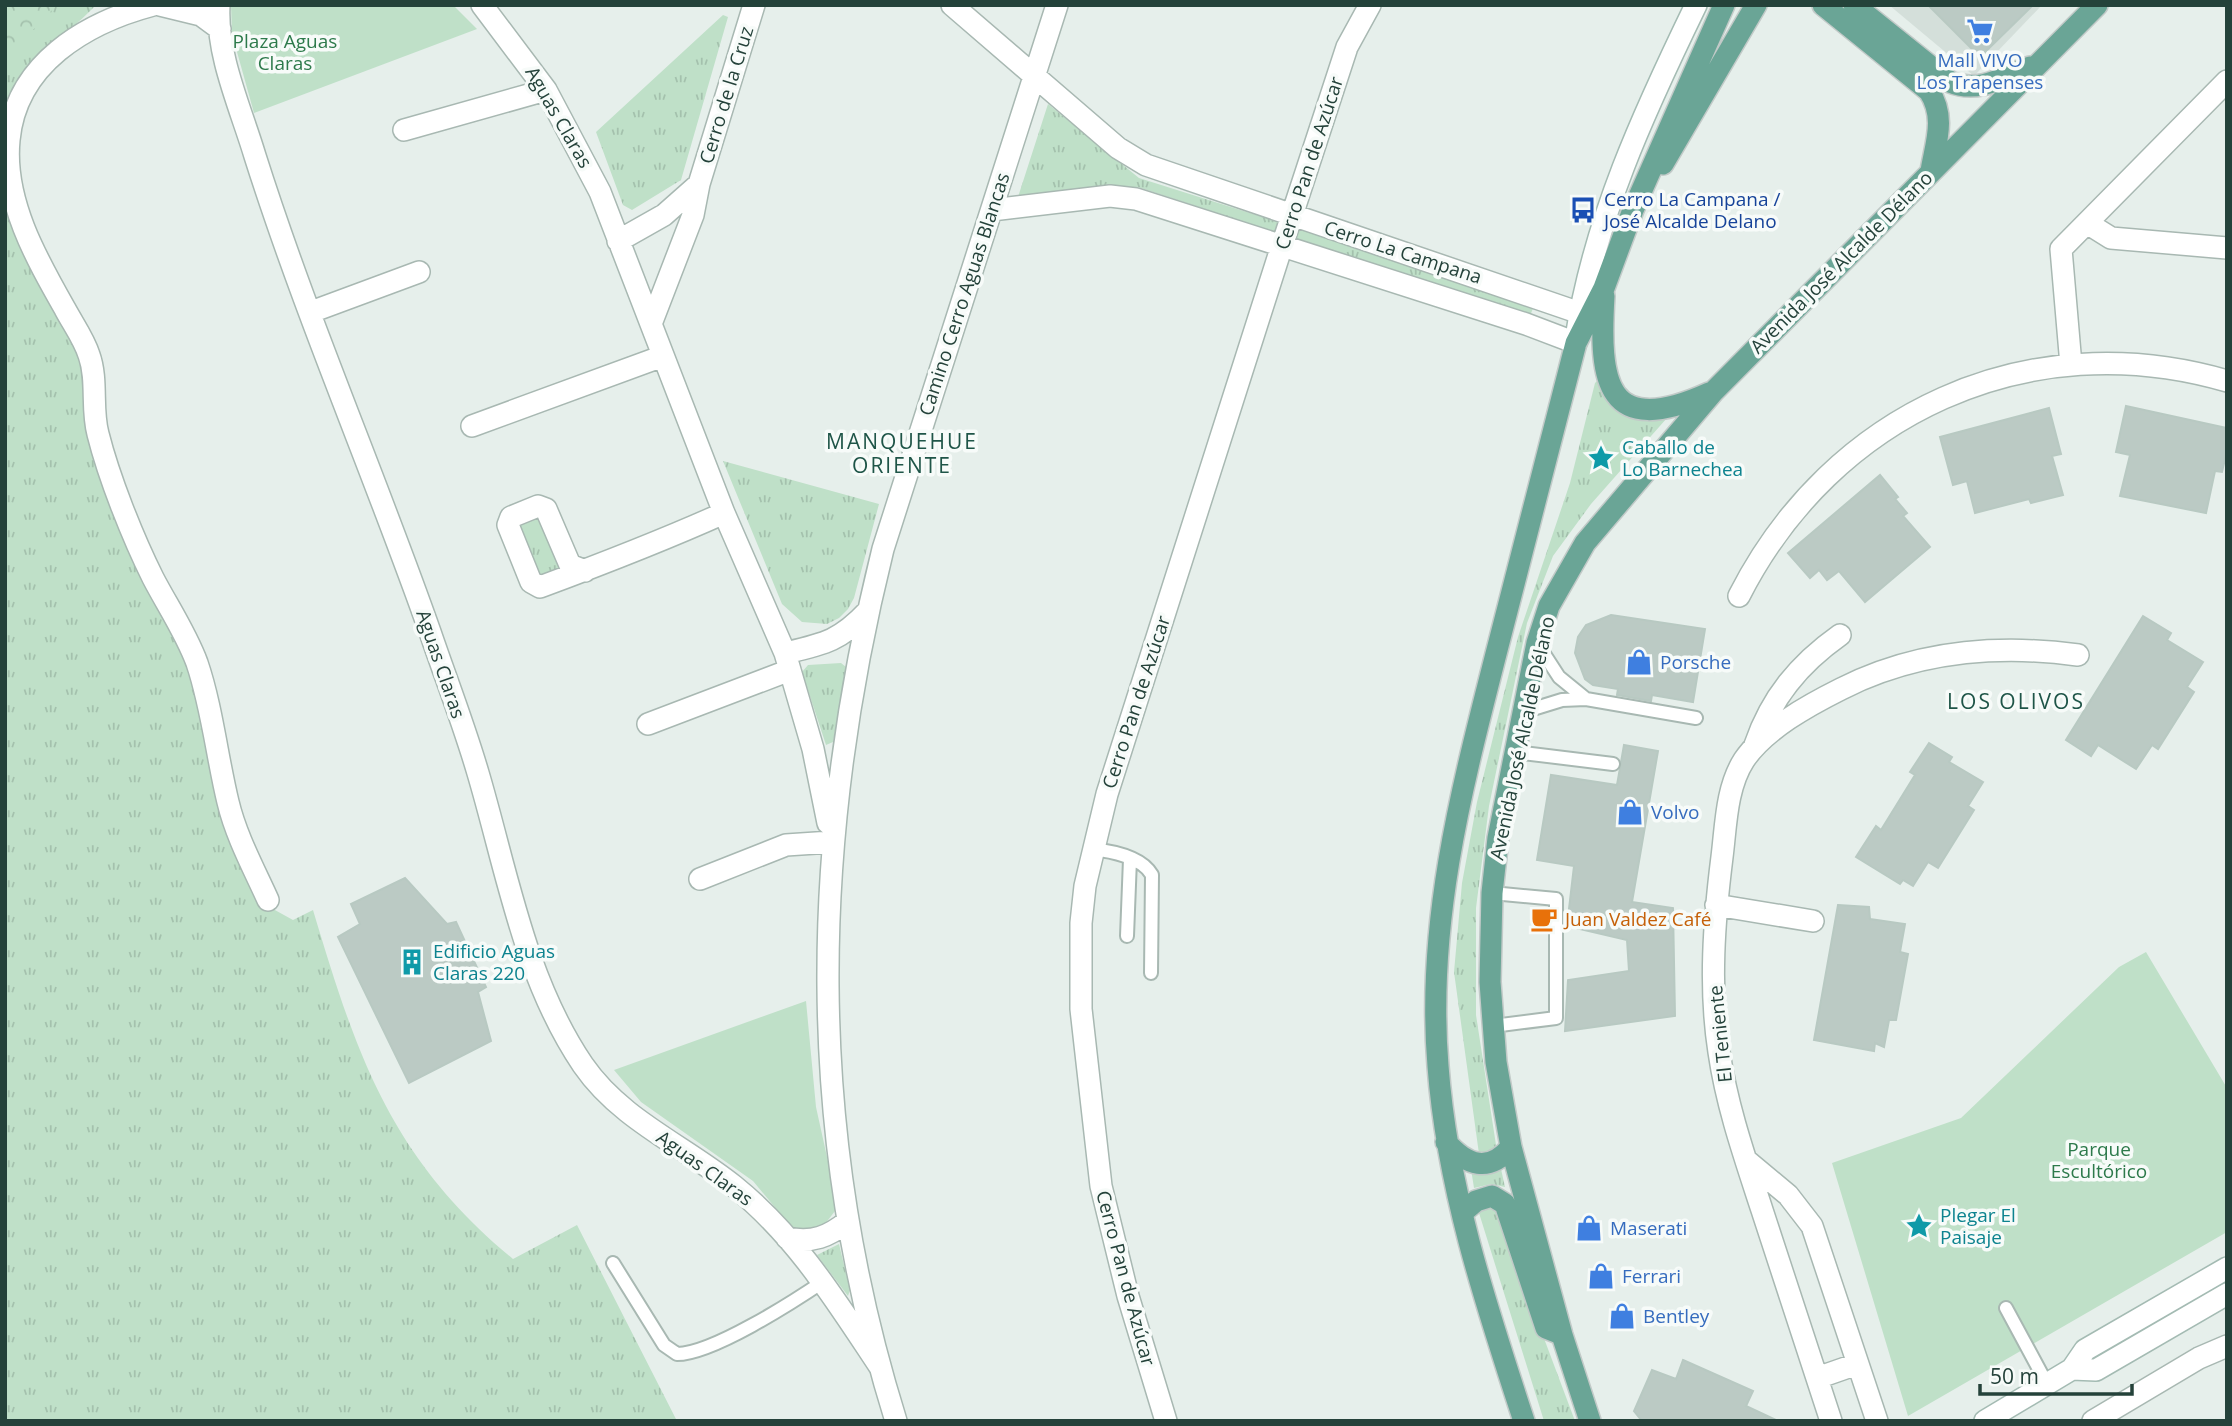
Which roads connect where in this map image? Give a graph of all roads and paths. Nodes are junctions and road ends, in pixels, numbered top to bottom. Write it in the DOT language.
graph roads {
  1 [pos="153,5"];
  2 [pos="160,5"];
  3 [pos="219,5"];
  4 [pos="482,5"];
  5 [pos="754,5"];
  6 [pos="951,5"];
  7 [pos="1057,5"];
  8 [pos="1370,5"];
  9 [pos="1696,5"];
  10 [pos="1724,5"];
  11 [pos="1823,5"];
  12 [pos="1854,5"];
  13 [pos="2097,5"];
  14 [pos="1758,7"];
  15 [pos="220,29"];
  16 [pos="2038,64"];
  17 [pos="1034,75"];
  18 [pos="2227,81"];
  19 [pos="546,90"];
  20 [pos="404,130"];
  21 [pos="1931,171"];
  22 [pos="699,184"];
  23 [pos="992,210"];
  24 [pos="1633,210"];
  25 [pos="1293,215"];
  26 [pos="2087,223"];
  27 [pos="618,241"];
  28 [pos="1283,247"];
  29 [pos="2227,248"];
  30 [pos="419,272"];
  31 [pos="1604,288"];
  32 [pos="311,312"];
  33 [pos="1580,313"];
  34 [pos="651,324"];
  35 [pos="1576,344"];
  36 [pos="663,356"];
  37 [pos="2071,365"];
  38 [pos="2227,382"];
  39 [pos="1714,391"];
  40 [pos="472,426"];
  41 [pos="724,513"];
  42 [pos="585,571"];
  43 [pos="1738,596"];
  44 [pos="868,611"];
  45 [pos="1840,635"];
  46 [pos="835,640"];
  47 [pos="1537,643"];
  48 [pos="2078,655"];
  49 [pos="788,661"];
  50 [pos="858,668"];
  51 [pos="1587,699"];
  52 [pos="1523,712"];
  53 [pos="1696,718"];
  54 [pos="648,724"];
  55 [pos="1755,747"];
  56 [pos="813,749"];
  57 [pos="844,749"];
  58 [pos="1515,752"];
  59 [pos="1613,764"];
  60 [pos="831,842"];
  61 [pos="1091,849"];
  62 [pos="1130,859"];
  63 [pos="700,879"];
  64 [pos="1492,893"];
  65 [pos="268,901"];
  66 [pos="1716,905"];
  67 [pos="1813,921"];
  68 [pos="1127,936"];
  69 [pos="1151,973"];
  70 [pos="1493,1026"];
  71 [pos="1446,1143"];
  72 [pos="1511,1147"];
  73 [pos="1746,1160"];
  74 [pos="1462,1213"];
  75 [pos="848,1221"];
  76 [pos="788,1238"];
  77 [pos="613,1263"];
  78 [pos="2221,1272"];
  79 [pos="824,1281"];
  80 [pos="2227,1294"];
  81 [pos="2006,1308"];
  82 [pos="1562,1335"];
  83 [pos="2227,1346"];
  84 [pos="1857,1364"];
  85 [pos="880,1367"];
  86 [pos="2072,1369"];
  87 [pos="1817,1378"];
  88 [pos="2047,1384"];
  89 [pos="896,1421"];
  90 [pos="1166,1421"];
  91 [pos="1524,1421"];
  92 [pos="1590,1421"];
  93 [pos="1831,1421"];
  94 [pos="1877,1421"];
  95 [pos="1985,1421"];
  96 [pos="2093,1421"];
  1 -- 65 [label="street"];
  2 -- 15 [label="street"];
  3 -- 15 [label="street, Aguas Claras"];
  4 -- 19 [label="street, Aguas Claras"];
  5 -- 22 [label="street, Cerro de la Cruz"];
  6 -- 17 [label="street, Cerro La Campana"];
  7 -- 17 [label="street, Camino Cerro Aguas Blancas"];
  8 -- 25 [label="street, Cerro Pan de Azúcar"];
  9 -- 33 [label="street"];
  10 -- 24 [label="main road"];
  11 -- 21 [label="main road"];
  12 -- 16 [label="main road"];
  13 -- 16 [label="main road, Avenida José Alcalde Délano"];
  14 -- 24 [label="main road"];
  15 -- 32 [label="street, Aguas Claras"];
  16 -- 21 [label="main road, Avenida José Alcalde Délano"];
  17 -- 23 [label="street, Camino Cerro Aguas Blancas"];
  17 -- 25 [label="street, Cerro La Campana"];
  18 -- 26 [label="street"];
  19 -- 20 [label="street"];
  19 -- 27 [label="street, Aguas Claras"];
  21 -- 39 [label="main road, Avenida José Alcalde Délano"];
  22 -- 27 [label="street, Cerro de la Cruz"];
  22 -- 34 [label="street, Cerro de la Cruz"];
  23 -- 28 [label="street, Cerro La Campana"];
  23 -- 44 [label="street, Camino Cerro Aguas Blancas"];
  24 -- 31 [label="main road"];
  25 -- 28 [label="street, Cerro Pan de Azúcar"];
  25 -- 33 [label="street, Cerro La Campana"];
  26 -- 29 [label="street"];
  26 -- 37 [label="street"];
  27 -- 34 [label="street, Aguas Claras"];
  28 -- 35 [label="street, Cerro La Campana"];
  28 -- 61 [label="street, Cerro Pan de Azúcar"];
  30 -- 32 [label="street"];
  31 -- 35 [label="main road"];
  31 -- 39 [label="main road"];
  32 -- 76 [label="street, Aguas Claras"];
  33 -- 35 [label="street"];
  34 -- 36 [label="street, Aguas Claras"];
  35 -- 71 [label="main road"];
  36 -- 40 [label="street"];
  36 -- 41 [label="street, Aguas Claras"];
  37 -- 38 [label="street"];
  37 -- 43 [label="street"];
  39 -- 47 [label="main road, Avenida José Alcalde Délano"];
  41 -- 42 [label="street"];
  41 -- 49 [label="street, Aguas Claras"];
  44 -- 46 [label="street"];
  44 -- 50 [label="street, Camino Cerro Aguas Blancas"];
  45 -- 55 [label="street, El Teniente"];
  46 -- 49 [label="street"];
  46 -- 50 [label="street"];
  47 -- 51 [label="lane"];
  47 -- 52 [label="main road, Avenida José Alcalde Délano"];
  48 -- 55 [label="street, El Teniente"];
  49 -- 54 [label="street"];
  49 -- 56 [label="street, Aguas Claras"];
  50 -- 57 [label="street, Camino Cerro Aguas Blancas"];
  51 -- 52 [label="lane"];
  51 -- 53 [label="lane"];
  52 -- 58 [label="main road, Avenida José Alcalde Délano"];
  55 -- 66 [label="street, El Teniente"];
  56 -- 57 [label="street"];
  56 -- 60 [label="street, Aguas Claras"];
  57 -- 60 [label="street, Camino Cerro Aguas Blancas"];
  58 -- 59 [label="lane"];
  58 -- 64 [label="main road, Avenida José Alcalde Délano"];
  60 -- 63 [label="street"];
  60 -- 75 [label="street, Camino Cerro Aguas Blancas"];
  61 -- 62 [label="lane"];
  61 -- 90 [label="street, Cerro Pan de Azúcar"];
  62 -- 68 [label="lane"];
  62 -- 69 [label="lane"];
  64 -- 70 [label="main road, Avenida José Alcalde Délano"];
  64 -- 70 [label="lane"];
  66 -- 67 [label="street"];
  66 -- 73 [label="street, El Teniente"];
  70 -- 72 [label="main road, Avenida José Alcalde Délano"];
  71 -- 72 [label="main road"];
  71 -- 74 [label="main road"];
  72 -- 82 [label="main road, Avenida José Alcalde Délano"];
  73 -- 84 [label="street"];
  73 -- 87 [label="street, El Teniente"];
  74 -- 82 [label="main road"];
  74 -- 91 [label="main road"];
  75 -- 76 [label="street"];
  75 -- 85 [label="street, Camino Cerro Aguas Blancas"];
  76 -- 79 [label="street, Aguas Claras"];
  77 -- 79 [label="lane"];
  78 -- 80 [label="street"];
  78 -- 86 [label="street"];
  79 -- 85 [label="street, Aguas Claras"];
  80 -- 86 [label="street"];
  81 -- 88 [label="lane"];
  82 -- 92 [label="main road, Avenida José Alcalde Délano"];
  83 -- 96 [label="street"];
  84 -- 87 [label="street"];
  84 -- 94 [label="street"];
  85 -- 89 [label="street, Camino Cerro Aguas Blancas"];
  86 -- 88 [label="street"];
  87 -- 93 [label="street, El Teniente"];
  88 -- 95 [label="street"];
}
